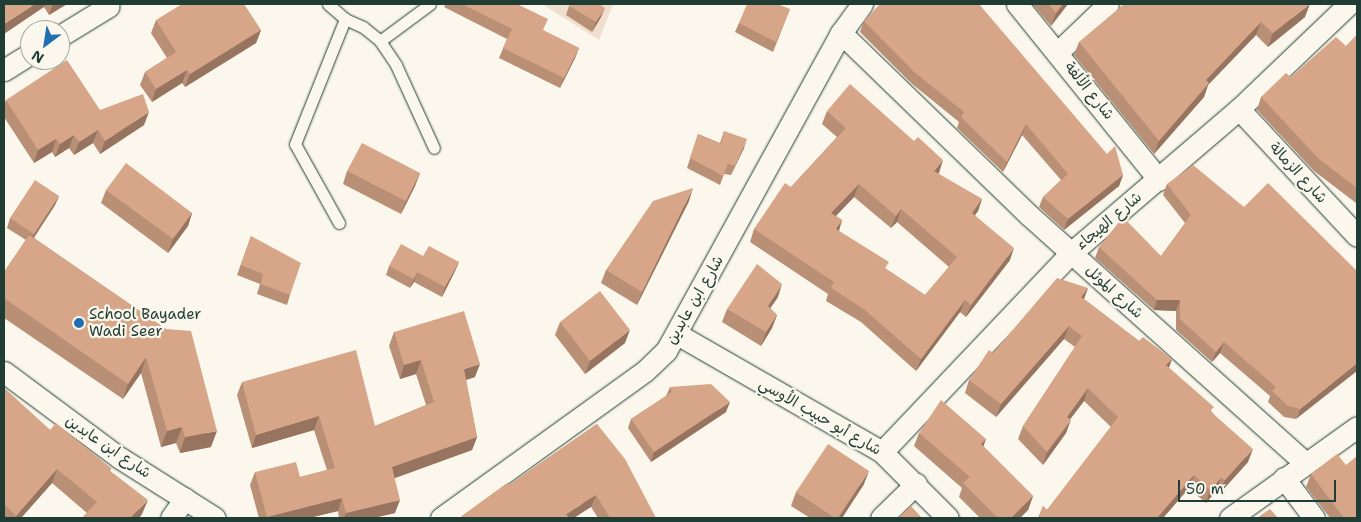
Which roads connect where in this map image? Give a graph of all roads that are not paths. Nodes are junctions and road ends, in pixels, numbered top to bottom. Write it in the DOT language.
graph roads {
  1 [pos="328,4"];
  2 [pos="430,4"];
  3 [pos="862,4"];
  4 [pos="1018,4"];
  5 [pos="1108,4"];
  6 [pos="1349,4"];
  7 [pos="109,6"];
  8 [pos="345,20"];
  9 [pos="70,30"];
  10 [pos="841,33"];
  11 [pos="380,41"];
  12 [pos="1058,52"];
  13 [pos="20,60"];
  14 [pos="4,70"];
  15 [pos="1239,109"];
  16 [pos="434,148"];
  17 [pos="1159,180"];
  18 [pos="339,223"];
  19 [pos="1357,236"];
  20 [pos="1071,253"];
  21 [pos="677,334"];
  22 [pos="4,372"];
  23 [pos="1357,428"];
  24 [pos="882,452"];
  25 [pos="1305,463"];
  26 [pos="1284,478"];
  27 [pos="916,484"];
  28 [pos="185,498"];
  29 [pos="171,518"];
  30 [pos="215,518"];
  31 [pos="441,518"];
  32 [pos="881,518"];
  33 [pos="948,518"];
  34 [pos="1230,518"];
  35 [pos="1314,518"];
  1 -- 8 [label="lane"];
  2 -- 11 [label="lane"];
  3 -- 10 [label="street, شارع ابن عابدين"];
  4 -- 12 [label="street, شارع الألفة"];
  5 -- 12 [label="street"];
  6 -- 15 [label="street, شارع الهيجاء"];
  7 -- 9 [label="street"];
  8 -- 11 [label="lane"];
  8 -- 18 [label="lane"];
  10 -- 20 [label="street, شارع الموئل"];
  10 -- 21 [label="street, شارع ابن عابدين"];
  11 -- 16 [label="lane"];
  12 -- 17 [label="street, شارع الألفة"];
  13 -- 14 [label="street"];
  15 -- 17 [label="street, شارع الهيجاء"];
  15 -- 19 [label="street, شارع الزمالة"];
  17 -- 20 [label="street, شارع الهيجاء"];
  20 -- 24 [label="street, شارع الهيجاء"];
  20 -- 25 [label="street, شارع الموئل"];
  21 -- 24 [label="street, شارع أبو حبيب الأوسي"];
  21 -- 31 [label="street, شارع ابن عابدين"];
  22 -- 28 [label="street, شارع ابن عابدين"];
  23 -- 25 [label="street"];
  24 -- 27 [label="street, شارع أبو حبيب الأوسي"];
  25 -- 26 [label="street"];
  26 -- 34 [label="street"];
  26 -- 35 [label="street"];
  27 -- 32 [label="street"];
  27 -- 33 [label="street, شارع أبو حبيب الأوسي"];
  28 -- 29 [label="street"];
  28 -- 30 [label="street, شارع ابن عابدين"];
}
